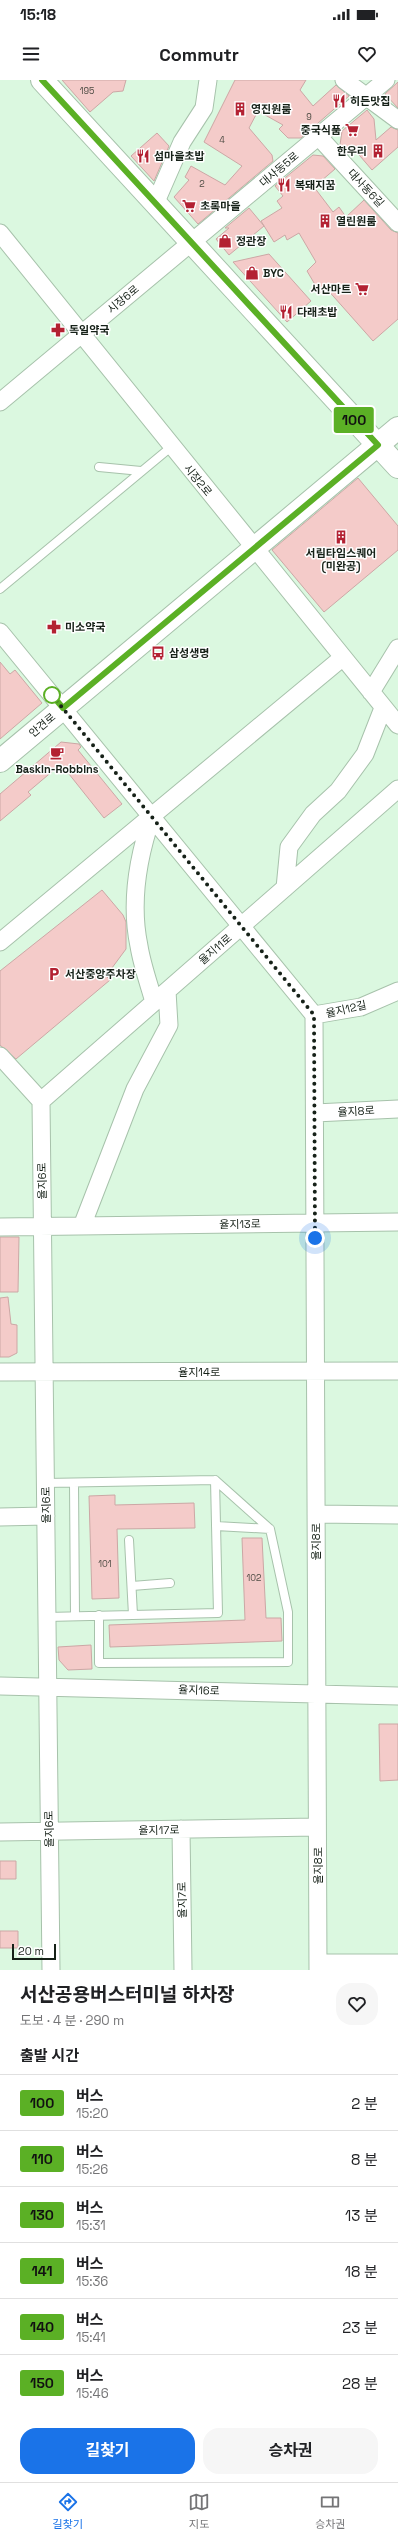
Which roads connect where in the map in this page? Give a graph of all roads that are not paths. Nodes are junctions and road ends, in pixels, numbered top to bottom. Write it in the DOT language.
graph roads {
  1 [pos="42,80"];
  2 [pos="208,80"];
  3 [pos="344,80"];
  4 [pos="386,80"];
  5 [pos="367,96"];
  6 [pos="398,120"];
  7 [pos="318,136"];
  8 [pos="155,204"];
  9 [pos="398,223"];
  10 [pos="0,233"];
  11 [pos="190,242"];
  12 [pos="81,334"];
  13 [pos="0,402"];
  14 [pos="398,428"];
  15 [pos="378,445"];
  16 [pos="171,446"];
  17 [pos="99,467"];
  18 [pos="398,467"];
  19 [pos="141,471"];
  20 [pos="253,549"];
  21 [pos="0,589"];
  22 [pos="0,632"];
  23 [pos="398,648"];
  24 [pos="342,658"];
  25 [pos="370,692"];
  26 [pos="63,708"];
  27 [pos="383,708"];
  28 [pos="398,725"];
  29 [pos="0,761"];
  30 [pos="398,789"];
  31 [pos="152,816"];
  32 [pos="285,888"];
  33 [pos="242,926"];
  34 [pos="0,942"];
  35 [pos="398,990"];
  36 [pos="167,991"];
  37 [pos="154,1002"];
  38 [pos="314,1015"];
  39 [pos="0,1056"];
  40 [pos="41,1102"];
  41 [pos="398,1109"];
  42 [pos="315,1113"];
  43 [pos="398,1222"];
  44 [pos="315,1223"];
  45 [pos="42,1226"];
  46 [pos="82,1226"];
  47 [pos="0,1227"];
  48 [pos="316,1371"];
  49 [pos="398,1371"];
  50 [pos="0,1372"];
  51 [pos="44,1372"];
  52 [pos="215,1480"];
  53 [pos="45,1483"];
  54 [pos="74,1483"];
  55 [pos="316,1514"];
  56 [pos="398,1515"];
  57 [pos="46,1516"];
  58 [pos="0,1517"];
  59 [pos="216,1526"];
  60 [pos="270,1529"];
  61 [pos="129,1540"];
  62 [pos="170,1583"];
  63 [pos="132,1586"];
  64 [pos="133,1615"];
  65 [pos="75,1616"];
  66 [pos="99,1616"];
  67 [pos="47,1617"];
  68 [pos="0,1686"];
  69 [pos="48,1686"];
  70 [pos="317,1694"];
  71 [pos="398,1696"];
  72 [pos="318,1827"];
  73 [pos="181,1829"];
  74 [pos="49,1831"];
  75 [pos="0,1832"];
  76 [pos="398,1963"];
  77 [pos="318,1966"];
  78 [pos="51,1970"];
  79 [pos="183,1970"];
  1 -- 8 [label="street"];
  2 -- 8 [label="street"];
  3 -- 5 [label="street"];
  4 -- 5 [label="street, 대사동5로"];
  5 -- 6 [label="street"];
  5 -- 7 [label="street, 대사동5로"];
  7 -- 9 [label="street, 대사동6길"];
  7 -- 11 [label="street, 대사동5로"];
  8 -- 11 [label="street"];
  10 -- 12 [label="street, 시장2로"];
  11 -- 12 [label="street, 시장6로"];
  11 -- 15 [label="street"];
  12 -- 13 [label="street, 시장6로"];
  12 -- 16 [label="street, 시장2로"];
  14 -- 15 [label="street, 안견로"];
  15 -- 18 [label="street"];
  15 -- 20 [label="street, 안견로"];
  16 -- 19 [label="lane"];
  16 -- 20 [label="street, 시장2로"];
  17 -- 19 [label="lane"];
  19 -- 21 [label="lane"];
  20 -- 24 [label="street, 시장2로"];
  20 -- 26 [label="street, 안견로"];
  22 -- 26 [label="street"];
  23 -- 25 [label="street"];
  24 -- 25 [label="street, 시장2로"];
  24 -- 31 [label="street"];
  25 -- 27 [label="street, 시장2로"];
  26 -- 29 [label="street, 안견로"];
  26 -- 31 [label="street"];
  27 -- 28 [label="street, 시장2로"];
  27 -- 32 [label="street"];
  30 -- 32 [label="street, 율지11로"];
  31 -- 33 [label="street"];
  31 -- 34 [label="street"];
  31 -- 37 [label="street"];
  32 -- 33 [label="street, 율지11로"];
  33 -- 36 [label="street, 율지11로"];
  33 -- 38 [label="street"];
  35 -- 38 [label="street, 율지12길"];
  36 -- 37 [label="street, 율지11로"];
  36 -- 46 [label="street"];
  37 -- 40 [label="street, 율지11로"];
  38 -- 42 [label="street, 율지8로"];
  39 -- 40 [label="street"];
  40 -- 45 [label="street, 율지6로"];
  41 -- 42 [label="street, 율지8로"];
  42 -- 44 [label="street, 율지8로"];
  43 -- 44 [label="street, 율지13로"];
  44 -- 46 [label="street, 율지13로"];
  44 -- 48 [label="street, 율지8로"];
  45 -- 46 [label="street, 율지13로"];
  45 -- 47 [label="street, 율지13로"];
  45 -- 51 [label="street, 율지6로"];
  48 -- 49 [label="street, 율지14로"];
  48 -- 51 [label="street, 율지14로"];
  48 -- 55 [label="street, 율지8로"];
  50 -- 51 [label="street, 율지14로"];
  51 -- 53 [label="street, 율지6로"];
  52 -- 54 [label="lane"];
  52 -- 59 [label="lane"];
  52 -- 60 [label="lane"];
  53 -- 54 [label="lane"];
  53 -- 57 [label="street, 율지6로"];
  54 -- 65 [label="lane"];
  55 -- 56 [label="street"];
  55 -- 70 [label="street, 율지8로"];
  57 -- 58 [label="street"];
  57 -- 67 [label="street, 율지6로"];
  59 -- 60 [label="lane"];
  59 -- 64 [label="lane"];
  60 -- 66 [label="lane"];
  61 -- 63 [label="lane"];
  62 -- 63 [label="lane"];
  63 -- 64 [label="lane"];
  64 -- 66 [label="lane"];
  65 -- 66 [label="lane"];
  65 -- 67 [label="lane"];
  67 -- 69 [label="street, 율지6로"];
  68 -- 69 [label="street, 율지16로"];
  69 -- 70 [label="street, 율지16로"];
  69 -- 74 [label="street, 율지6로"];
  70 -- 71 [label="street, 율지16로"];
  70 -- 72 [label="street, 율지8로"];
  72 -- 73 [label="street, 율지17로"];
  72 -- 77 [label="street, 율지8로"];
  73 -- 74 [label="street, 율지17로"];
  73 -- 79 [label="street, 율지7로"];
  74 -- 75 [label="street, 율지17로"];
  74 -- 78 [label="street, 율지6로"];
  76 -- 77 [label="street"];
}
